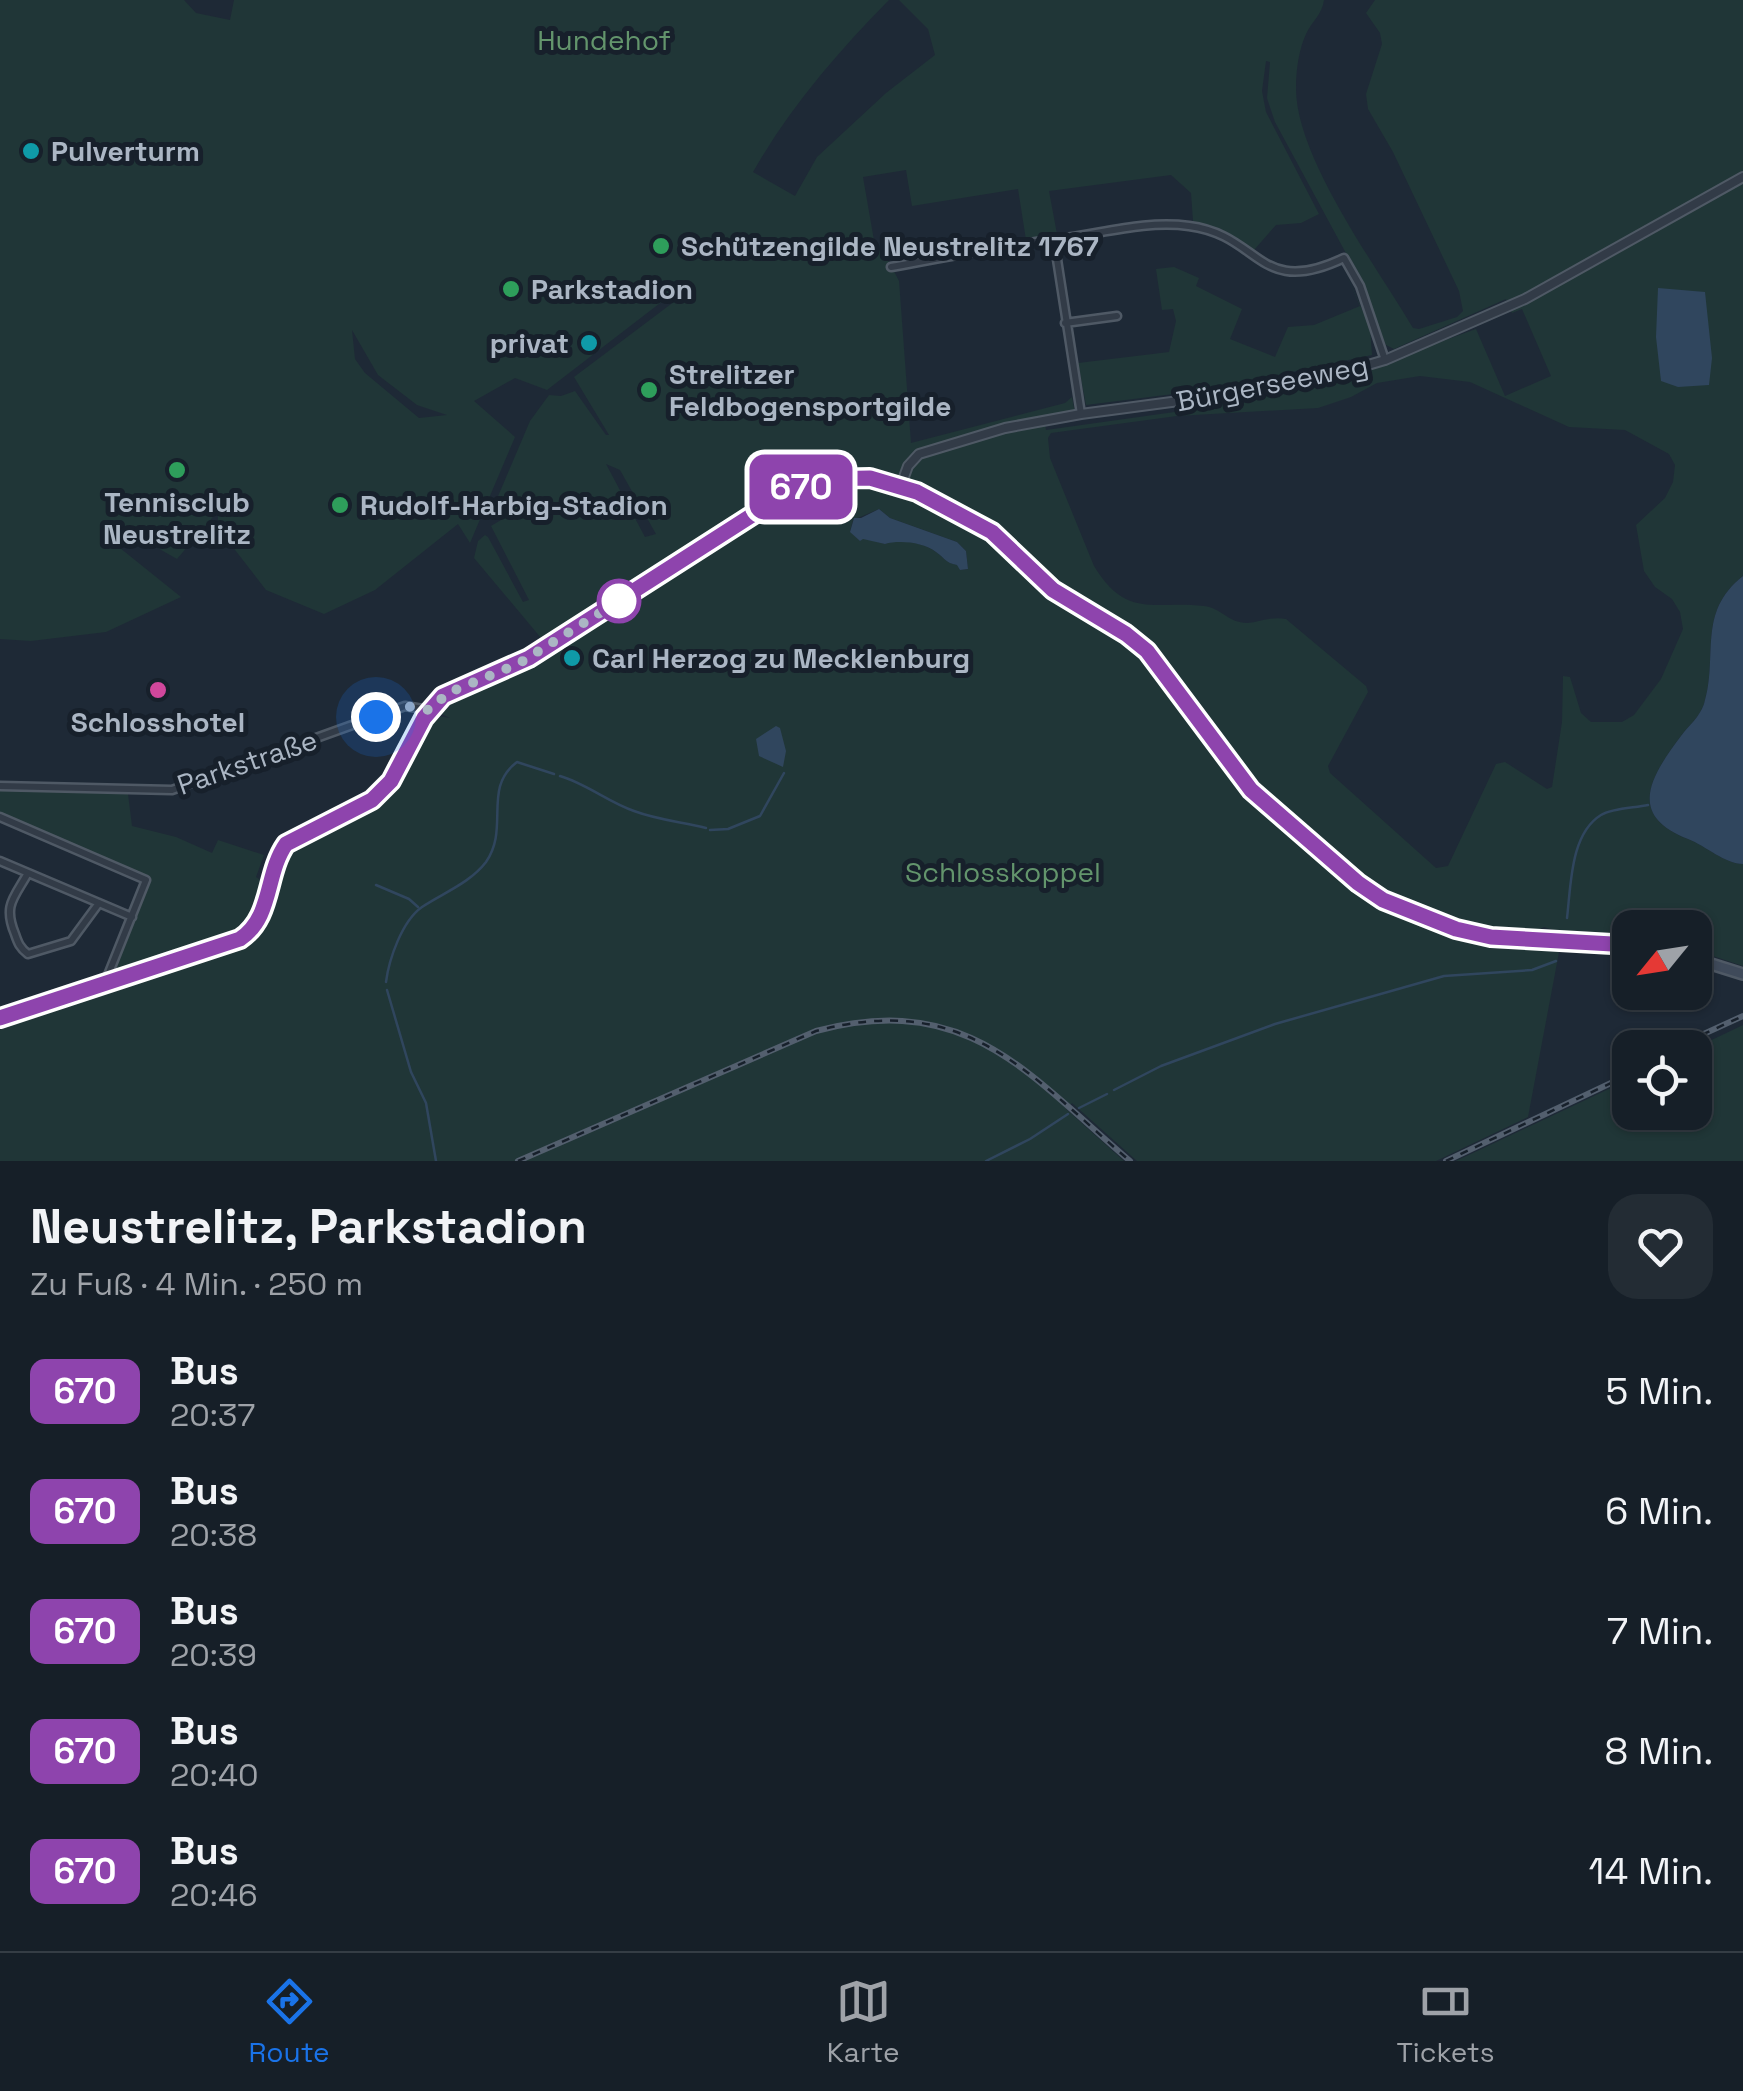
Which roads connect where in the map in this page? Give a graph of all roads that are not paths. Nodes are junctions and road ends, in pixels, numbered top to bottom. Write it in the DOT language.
graph roads {
  1 [pos="1743,176"];
  2 [pos="1054,240"];
  3 [pos="891,267"];
  4 [pos="1117,316"];
  5 [pos="1065,323"];
  6 [pos="1384,360"];
  7 [pos="1081,414"];
  8 [pos="901,485"];
  9 [pos="429,710"];
  10 [pos="0,786"];
  11 [pos="0,817"];
  12 [pos="0,861"];
  13 [pos="28,873"];
  14 [pos="99,903"];
  15 [pos="132,917"];
  16 [pos="1612,944"];
  17 [pos="1712,964"];
  18 [pos="1743,974"];
  19 [pos="108,983"];
  20 [pos="0,1018"];
  1 -- 6 [label="street, Bürgerseeweg"];
  2 -- 3 [label="street"];
  2 -- 5 [label="street"];
  2 -- 6 [label="street"];
  4 -- 5 [label="street"];
  5 -- 7 [label="street"];
  6 -- 7 [label="street, Bürgerseeweg"];
  7 -- 8 [label="street, Bürgerseeweg"];
  8 -- 9 [label="main road"];
  8 -- 16 [label="main road"];
  9 -- 10 [label="street, Parkstraße"];
  9 -- 19 [label="main road"];
  11 -- 15 [label="street"];
  12 -- 13 [label="street"];
  13 -- 14 [label="street"];
  13 -- 14 [label="street"];
  14 -- 15 [label="street"];
  15 -- 19 [label="street"];
  17 -- 18 [label="main road"];
  19 -- 20 [label="main road"];
}
